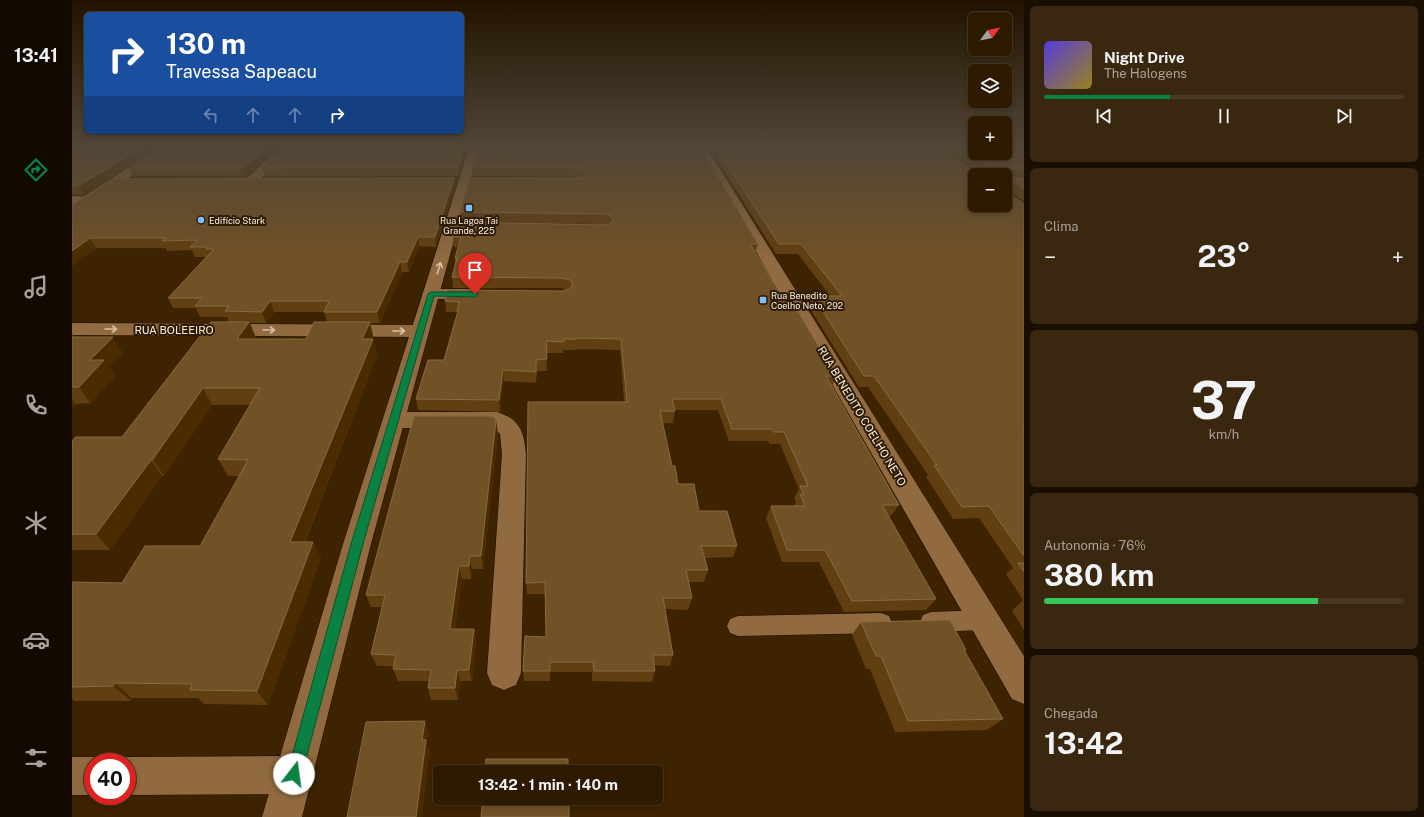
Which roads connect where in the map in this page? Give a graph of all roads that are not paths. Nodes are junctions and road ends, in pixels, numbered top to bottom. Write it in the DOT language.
graph roads {
  1 [pos="112,183"];
  2 [pos="465,183"];
  3 [pos="719,183"];
  4 [pos="72,200"];
  5 [pos="86,200"];
  6 [pos="72,210"];
  7 [pos="431,294"];
  8 [pos="493,295"];
  9 [pos="72,329"];
  10 [pos="420,331"];
  11 [pos="394,420"];
  12 [pos="984,620"];
  13 [pos="738,626"];
  14 [pos="504,673"];
  15 [pos="1024,687"];
  16 [pos="294,774"];
  17 [pos="72,776"];
  18 [pos="84,776"];
  19 [pos="136,776"];
  20 [pos="282,817"];
  1 -- 5 [label="street"];
  7 -- 2 [label="street, one-way"];
  3 -- 12 [label="street, RUA BENEDITO COELHO NETO"];
  4 -- 5 [label="street"];
  5 -- 6 [label="street"];
  7 -- 8 [label="street"];
  7 -- 10 [label="street"];
  9 -- 10 [label="street, RUA BOLEEIRO, one-way"];
  10 -- 11 [label="street"];
  11 -- 14 [label="street"];
  11 -- 16 [label="street"];
  12 -- 13 [label="lane"];
  12 -- 15 [label="street, RUA BENEDITO COELHO NETO"];
  16 -- 19 [label="street"];
  16 -- 20 [label="street"];
  17 -- 18 [label="street"];
}
